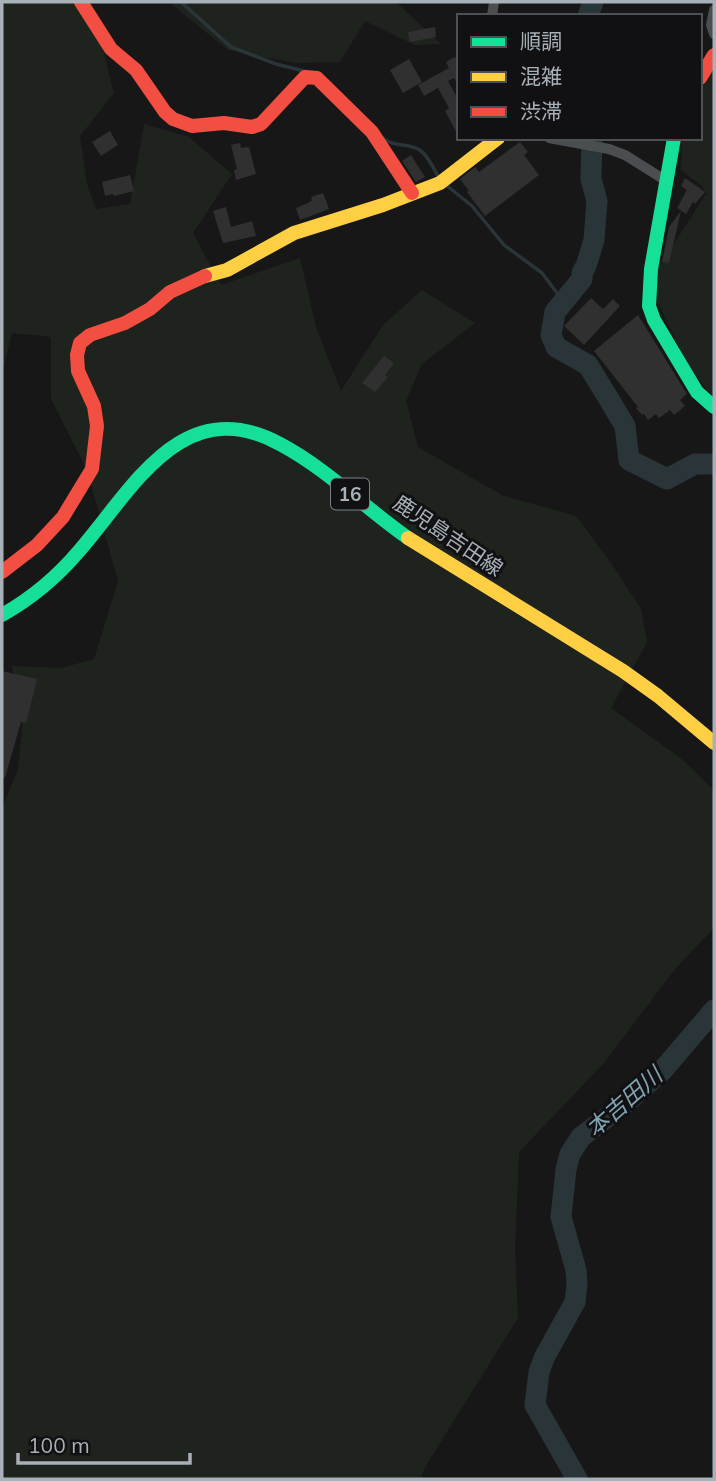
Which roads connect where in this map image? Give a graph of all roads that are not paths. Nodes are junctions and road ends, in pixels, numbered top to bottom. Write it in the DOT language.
graph roads {
  1 [pos="81,2"];
  2 [pos="714,10"];
  3 [pos="714,34"];
  4 [pos="714,55"];
  5 [pos="702,75"];
  6 [pos="495,140"];
  7 [pos="559,140"];
  8 [pos="674,140"];
  9 [pos="668,182"];
  10 [pos="412,193"];
  11 [pos="714,407"];
  12 [pos="2,572"];
  13 [pos="2,615"];
  14 [pos="714,743"];
  1 -- 10 [label="street"];
  2 -- 3 [label="street"];
  4 -- 5 [label="street"];
  6 -- 10 [label="street"];
  7 -- 9 [label="street"];
  8 -- 9 [label="street"];
  9 -- 11 [label="street"];
  10 -- 12 [label="street"];
  13 -- 14 [label="street, 鹿児島吉田線 / 16"];
}
